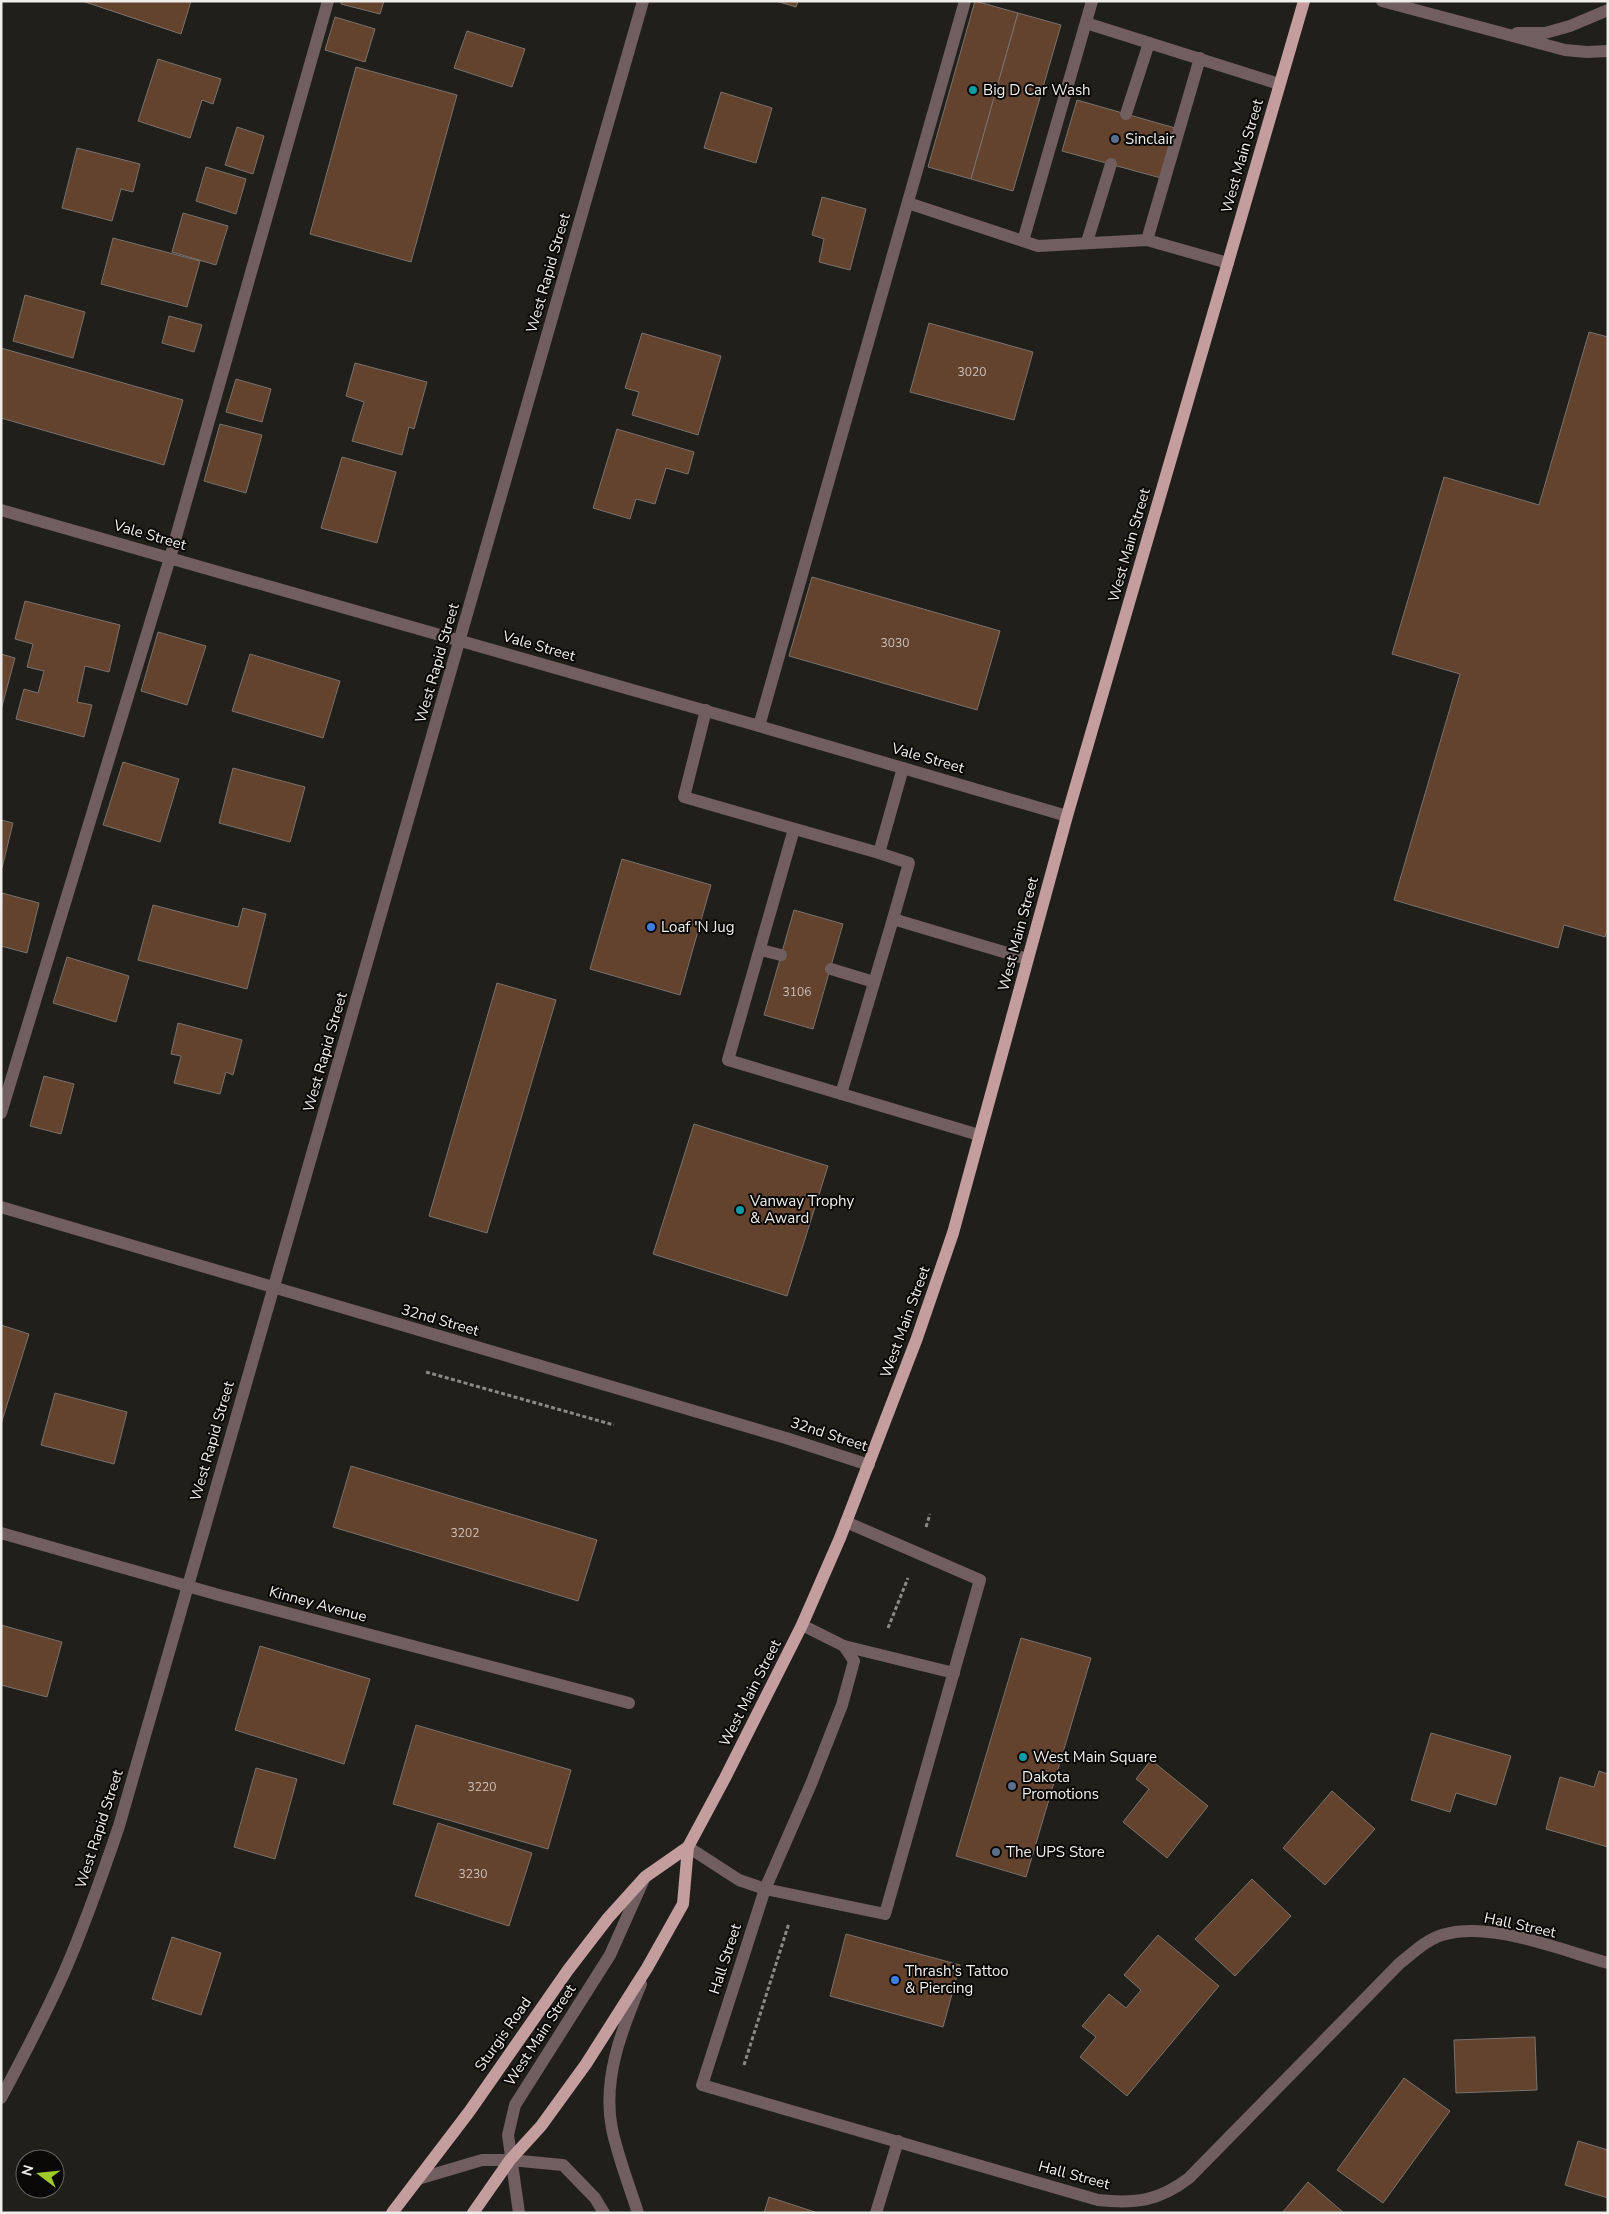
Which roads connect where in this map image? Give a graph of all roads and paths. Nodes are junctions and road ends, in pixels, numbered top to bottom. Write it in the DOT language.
graph roads {
  1 [pos="328,1"];
  2 [pos="643,1"];
  3 [pos="965,1"];
  4 [pos="1092,1"];
  5 [pos="1304,1"];
  6 [pos="1382,1"];
  7 [pos="1608,10"];
  8 [pos="1086,23"];
  9 [pos="1500,33"];
  10 [pos="1149,43"];
  11 [pos="1608,51"];
  12 [pos="1200,58"];
  13 [pos="1279,84"];
  14 [pos="1126,114"];
  15 [pos="1111,164"];
  16 [pos="908,203"];
  17 [pos="1147,240"];
  18 [pos="1023,241"];
  19 [pos="1087,242"];
  20 [pos="1228,263"];
  21 [pos="1,510"];
  22 [pos="170,558"];
  23 [pos="460,641"];
  24 [pos="706,710"];
  25 [pos="760,726"];
  26 [pos="903,768"];
  27 [pos="1067,816"];
  28 [pos="794,829"];
  29 [pos="879,853"];
  30 [pos="893,919"];
  31 [pos="761,950"];
  32 [pos="781,955"];
  33 [pos="1027,959"];
  34 [pos="830,969"];
  35 [pos="874,982"];
  36 [pos="841,1094"];
  37 [pos="1,1113"];
  38 [pos="979,1135"];
  39 [pos="1,1207"];
  40 [pos="273,1288"];
  41 [pos="426,1372"];
  42 [pos="614,1425"];
  43 [pos="869,1464"];
  44 [pos="846,1522"];
  45 [pos="1,1533"];
  46 [pos="187,1585"];
  47 [pos="802,1625"];
  48 [pos="844,1646"];
  49 [pos="954,1674"];
  50 [pos="628,1703"];
  51 [pos="688,1847"];
  52 [pos="646,1877"];
  53 [pos="765,1889"];
  54 [pos="1608,1963"];
  55 [pos="647,1968"];
  56 [pos="1,2098"];
  57 [pos="898,2141"];
  58 [pos="510,2160"];
  59 [pos="418,2179"];
  60 [pos="392,2213"];
  61 [pos="473,2213"];
  62 [pos="519,2213"];
  63 [pos="604,2213"];
  64 [pos="638,2213"];
  65 [pos="876,2213"];
  1 -- 22 [label="street"];
  2 -- 23 [label="street, West Rapid Street"];
  3 -- 16 [label="street"];
  4 -- 8 [label="street"];
  5 -- 13 [label="main road, West Main Street"];
  6 -- 9 [label="street"];
  7 -- 9 [label="street"];
  8 -- 10 [label="street"];
  8 -- 18 [label="street"];
  9 -- 11 [label="street"];
  10 -- 12 [label="street"];
  10 -- 14 [label="street"];
  12 -- 13 [label="street"];
  12 -- 17 [label="street"];
  13 -- 20 [label="main road, West Main Street"];
  15 -- 19 [label="street"];
  16 -- 18 [label="street"];
  16 -- 25 [label="street"];
  17 -- 19 [label="street"];
  17 -- 20 [label="street"];
  18 -- 19 [label="street"];
  20 -- 27 [label="main road, West Main Street"];
  21 -- 22 [label="street, Vale Street"];
  22 -- 23 [label="street, Vale Street"];
  22 -- 37 [label="street"];
  23 -- 24 [label="street, Vale Street"];
  23 -- 40 [label="street, West Rapid Street"];
  24 -- 25 [label="street, Vale Street"];
  24 -- 28 [label="street"];
  25 -- 26 [label="street, Vale Street"];
  26 -- 27 [label="street, Vale Street"];
  26 -- 29 [label="street"];
  27 -- 33 [label="main road, West Main Street"];
  28 -- 29 [label="street"];
  28 -- 31 [label="street"];
  29 -- 30 [label="street"];
  30 -- 33 [label="street"];
  30 -- 35 [label="street"];
  31 -- 32 [label="street"];
  31 -- 36 [label="street"];
  33 -- 38 [label="main road, West Main Street"];
  34 -- 35 [label="street"];
  35 -- 36 [label="street"];
  36 -- 38 [label="street"];
  38 -- 43 [label="main road, West Main Street"];
  39 -- 40 [label="street, 32nd Street"];
  40 -- 43 [label="street, 32nd Street"];
  40 -- 46 [label="street, West Rapid Street"];
  41 -- 42 [label="path"];
  43 -- 44 [label="main road, West Main Street"];
  44 -- 47 [label="main road, West Main Street"];
  44 -- 49 [label="street"];
  45 -- 46 [label="street, Kinney Avenue"];
  46 -- 50 [label="street, Kinney Avenue"];
  46 -- 56 [label="street, West Rapid Street"];
  47 -- 48 [label="street"];
  47 -- 51 [label="main road, West Main Street"];
  48 -- 49 [label="street"];
  48 -- 53 [label="street, Hall Street"];
  49 -- 53 [label="street"];
  51 -- 52 [label="main road, West Main Street"];
  51 -- 53 [label="street"];
  51 -- 55 [label="main road, West Main Street"];
  52 -- 58 [label="street, West Main Street"];
  52 -- 59 [label="main road, Sturgis Road"];
  53 -- 57 [label="street, Hall Street"];
  54 -- 57 [label="street, Hall Street"];
  55 -- 58 [label="main road"];
  55 -- 64 [label="street, West Main Street"];
  57 -- 65 [label="street"];
  58 -- 59 [label="street"];
  58 -- 61 [label="main road"];
  58 -- 62 [label="street, West Main Street"];
  58 -- 63 [label="street"];
  59 -- 60 [label="main road, Sturgis Road"];
}
